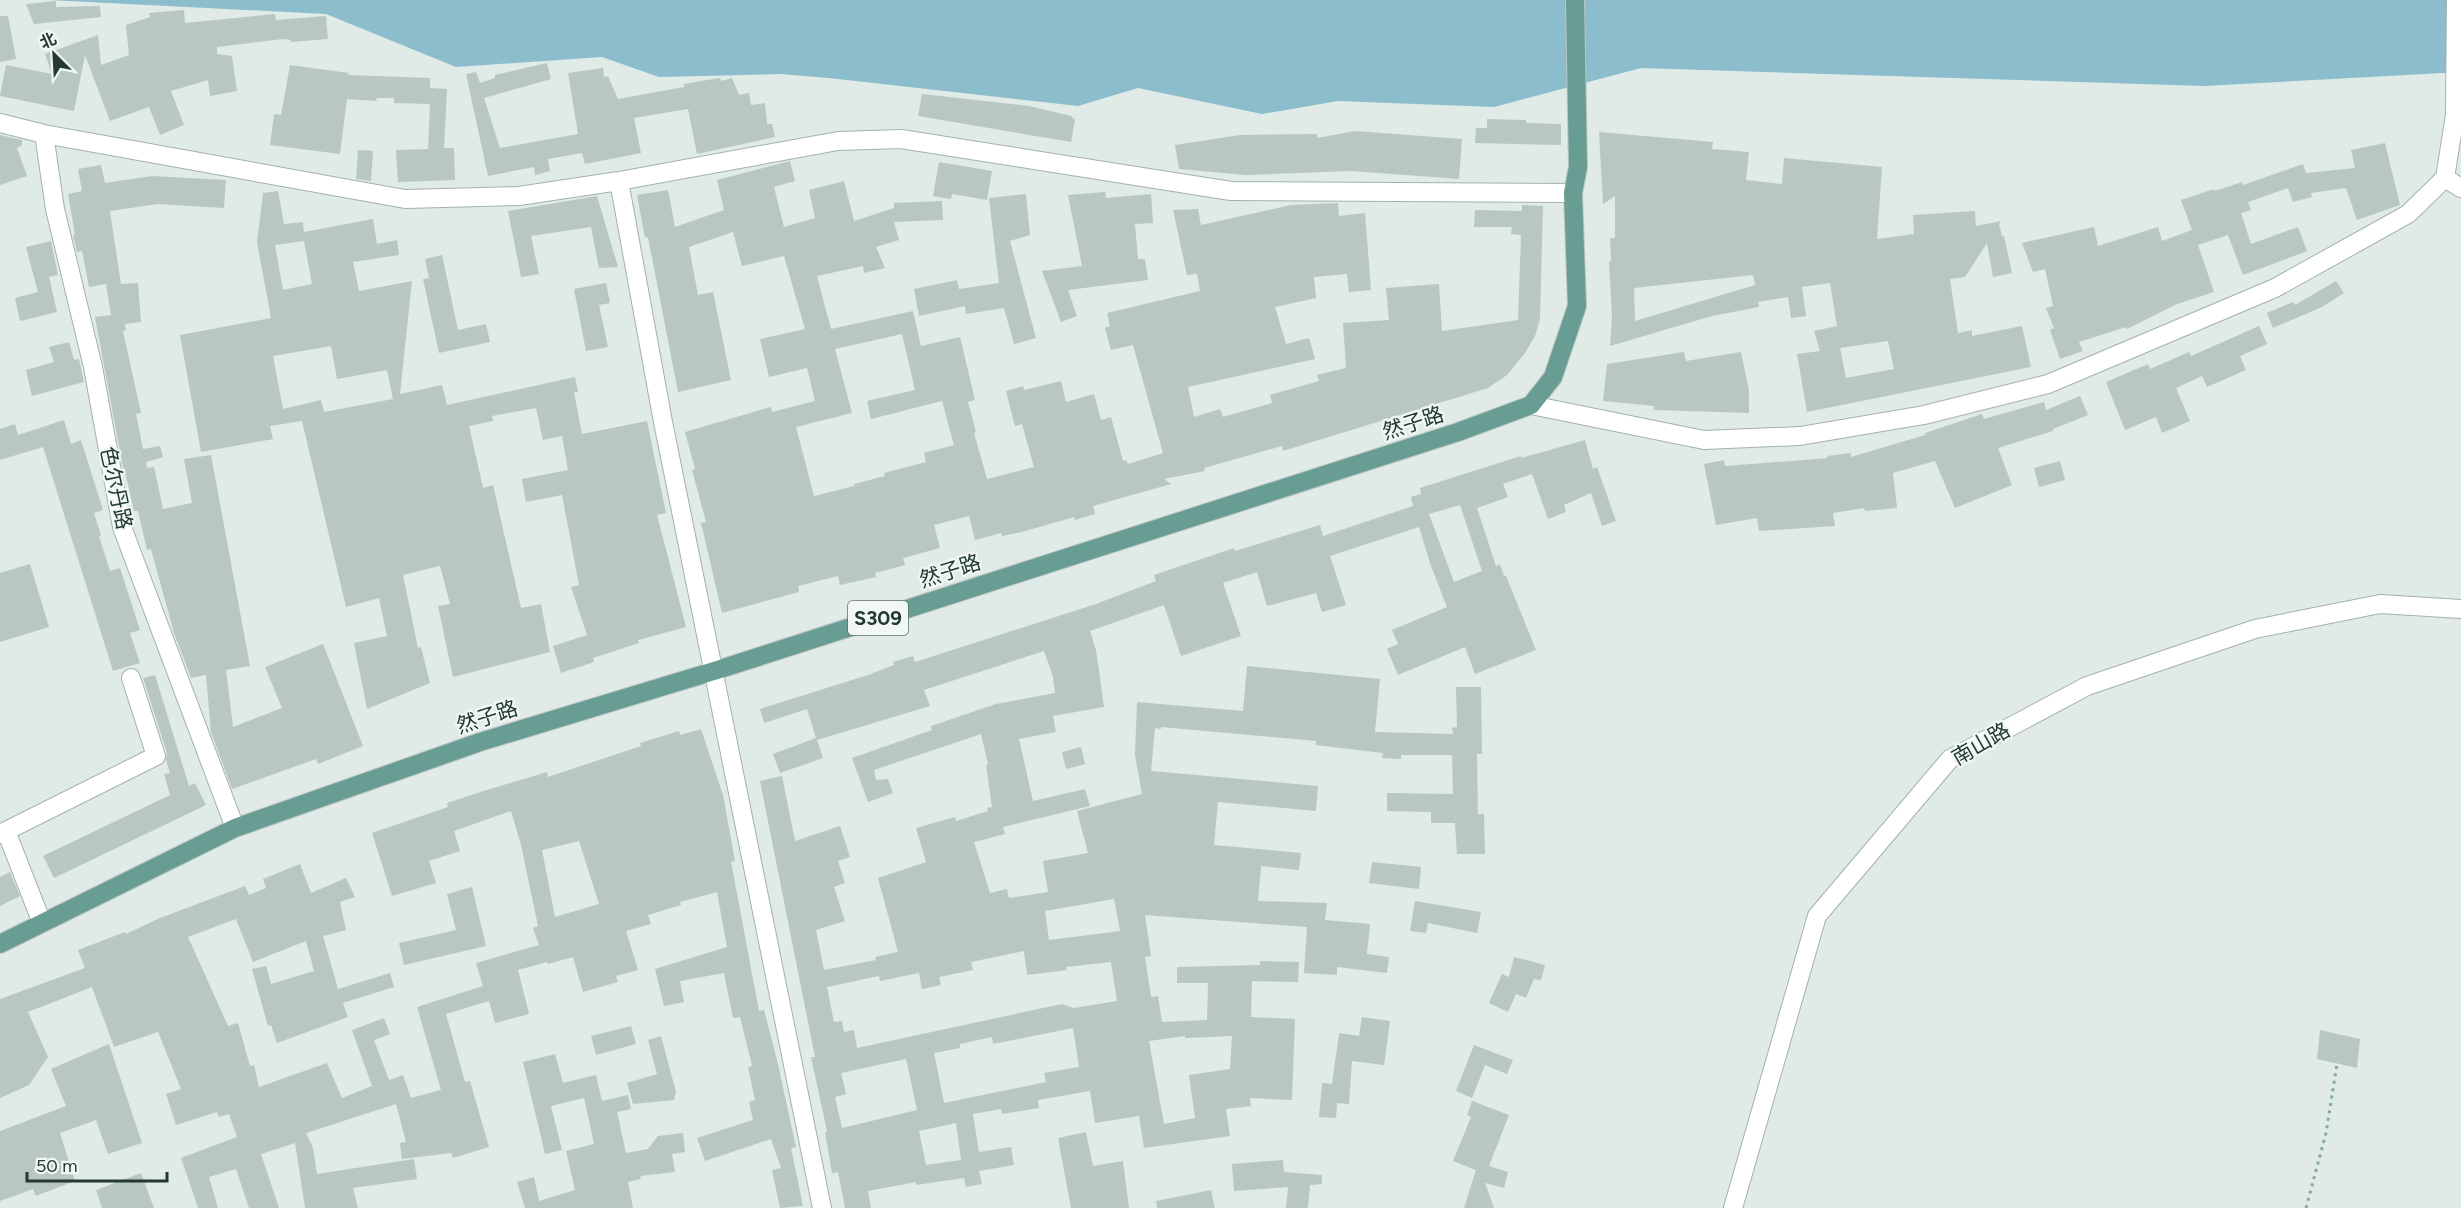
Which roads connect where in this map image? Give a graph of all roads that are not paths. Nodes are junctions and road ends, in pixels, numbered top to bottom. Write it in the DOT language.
graph roads {
  1 [pos="1575,0"];
  2 [pos="2456,0"];
  3 [pos="0,123"];
  4 [pos="44,134"];
  5 [pos="619,181"];
  6 [pos="2453,183"];
  7 [pos="1573,193"];
  8 [pos="1531,405"];
  9 [pos="2461,609"];
  10 [pos="714,670"];
  11 [pos="131,678"];
  12 [pos="235,828"];
  13 [pos="3,833"];
  14 [pos="42,923"];
  15 [pos="0,944"];
  16 [pos="822,1208"];
  17 [pos="1733,1208"];
  1 -- 7 [label="main road"];
  2 -- 6 [label="street"];
  3 -- 4 [label="street"];
  4 -- 5 [label="street"];
  4 -- 12 [label="street, 色尔丹路"];
  5 -- 7 [label="street"];
  5 -- 10 [label="street"];
  6 -- 8 [label="street"];
  7 -- 8 [label="main road"];
  8 -- 10 [label="main road, 然子路 / S309"];
  9 -- 17 [label="street, 南山路"];
  10 -- 12 [label="main road, 然子路 / S309"];
  10 -- 16 [label="street"];
  11 -- 13 [label="street"];
  12 -- 14 [label="main road, 然子路 / S309"];
  13 -- 14 [label="street"];
  14 -- 15 [label="main road, 然子路 / S309"];
}
